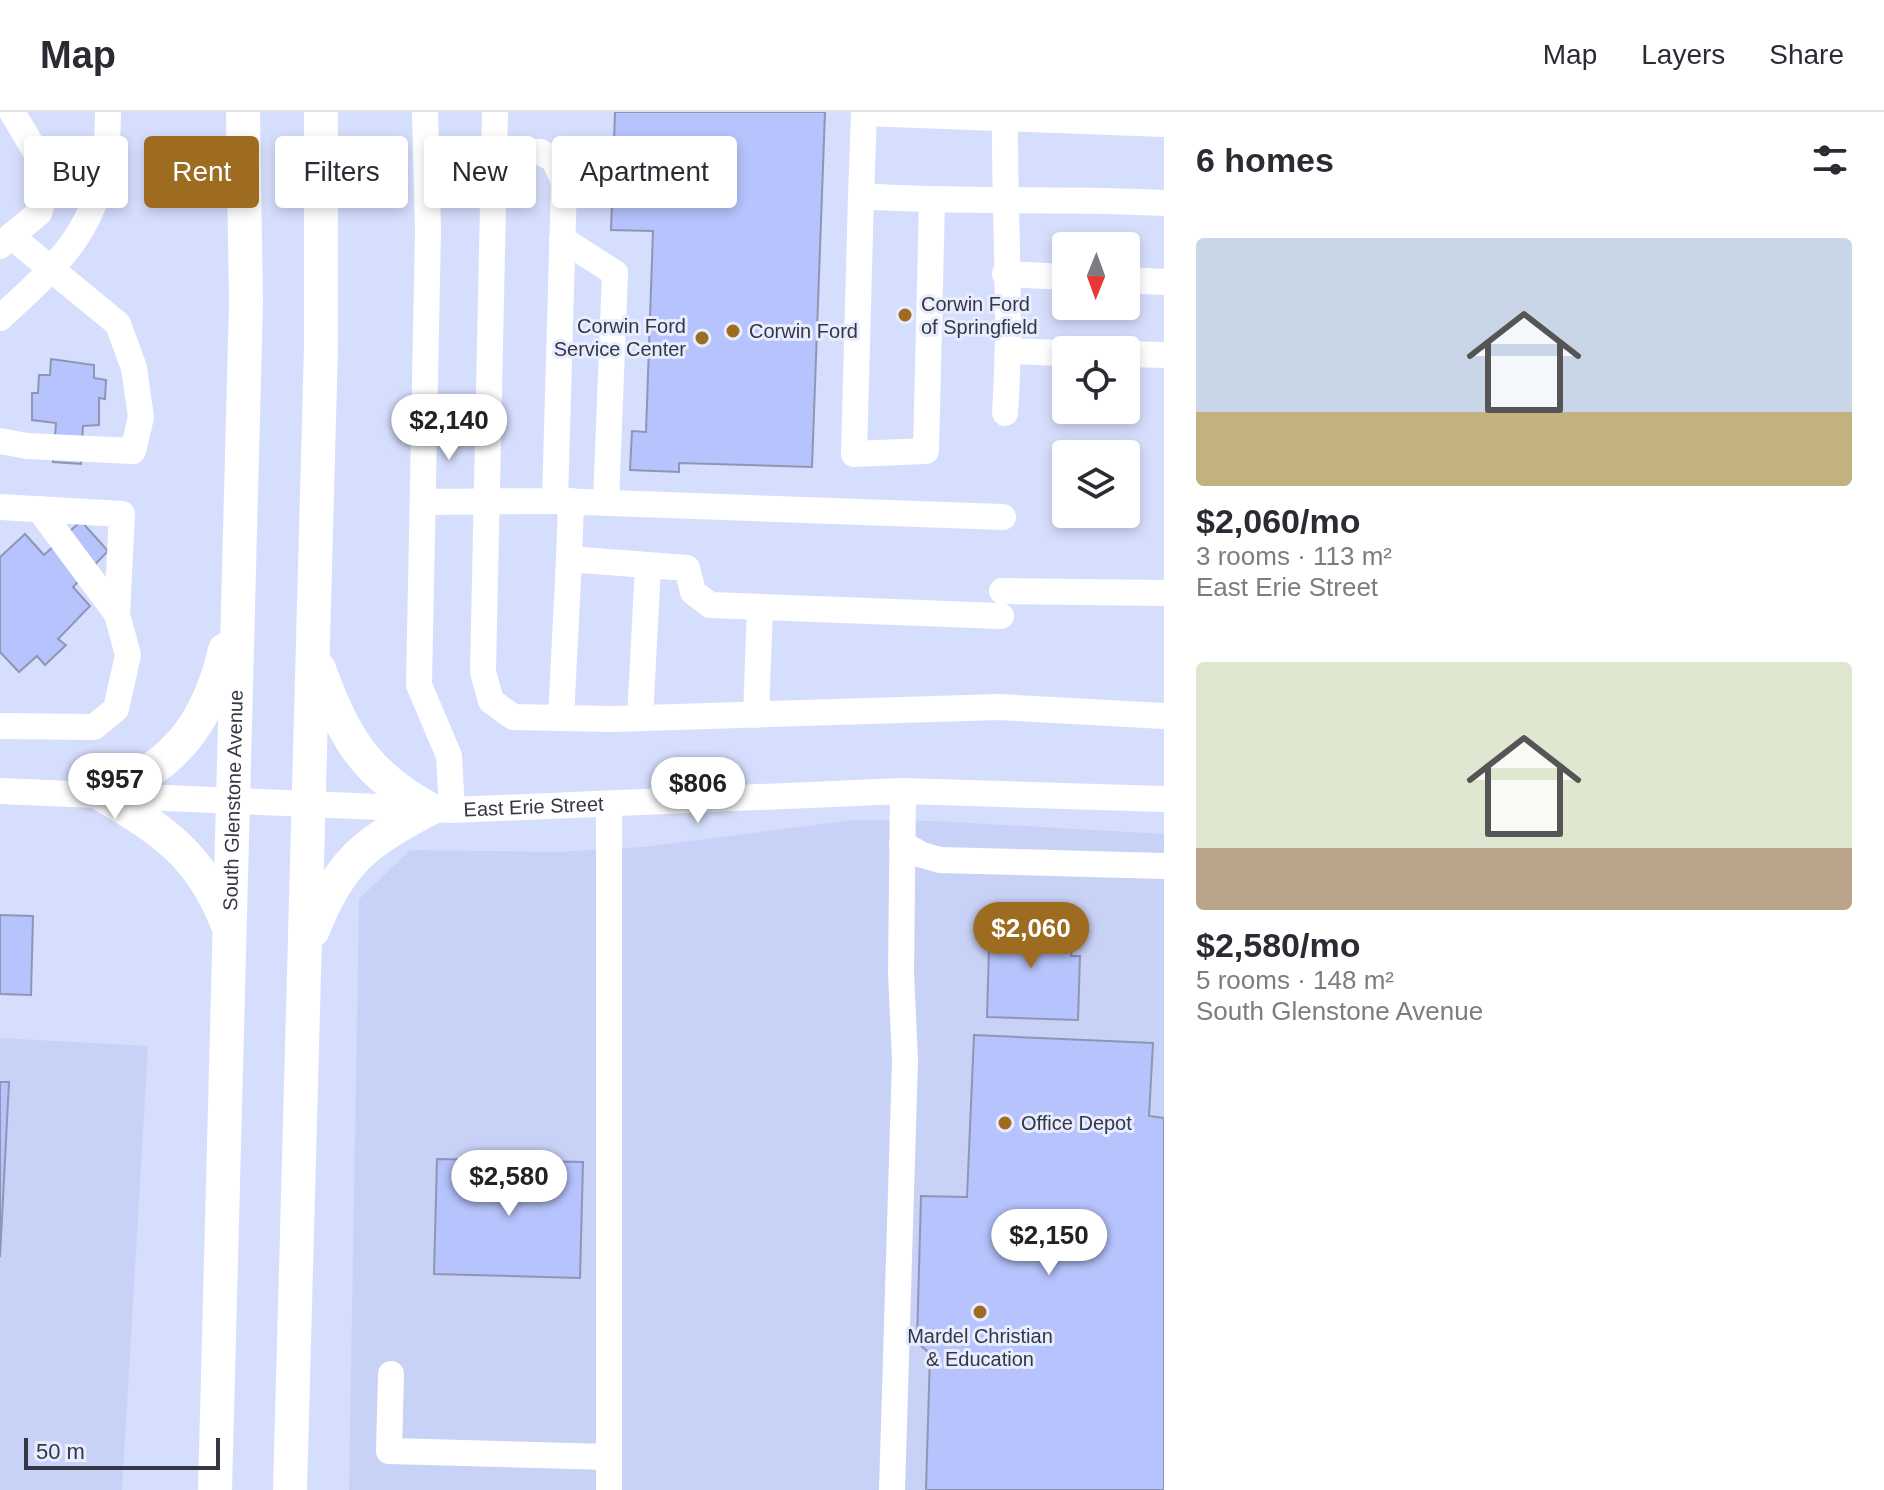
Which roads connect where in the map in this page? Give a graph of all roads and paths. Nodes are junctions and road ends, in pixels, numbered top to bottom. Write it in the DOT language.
graph roads {
  1 [pos="12,112"];
  2 [pos="108,112"];
  3 [pos="243,112"];
  4 [pos="321,112"];
  5 [pos="425,112"];
  6 [pos="495,112"];
  7 [pos="1005,116"];
  8 [pos="1164,124"];
  9 [pos="426,136"];
  10 [pos="495,136"];
  11 [pos="536,152"];
  12 [pos="861,196"];
  13 [pos="1005,199"];
  14 [pos="932,201"];
  15 [pos="1164,203"];
  16 [pos="427,208"];
  17 [pos="494,208"];
  18 [pos="562,239"];
  19 [pos="6,241"];
  20 [pos="53,270"];
  21 [pos="1005,274"];
  22 [pos="1052,276"];
  23 [pos="1140,281"];
  24 [pos="1164,282"];
  25 [pos="0,318"];
  26 [pos="1009,351"];
  27 [pos="1052,353"];
  28 [pos="1140,354"];
  29 [pos="1164,355"];
  30 [pos="1005,413"];
  31 [pos="0,441"];
  32 [pos="487,501"];
  33 [pos="563,501"];
  34 [pos="423,502"];
  35 [pos="606,502"];
  36 [pos="0,507"];
  37 [pos="39,509"];
  38 [pos="1003,517"];
  39 [pos="569,559"];
  40 [pos="648,566"];
  41 [pos="240,579"];
  42 [pos="1164,593"];
  43 [pos="760,607"];
  44 [pos="117,614"];
  45 [pos="314,652"];
  46 [pos="756,715"];
  47 [pos="1164,716"];
  48 [pos="561,718"];
  49 [pos="640,718"];
  50 [pos="0,726"];
  51 [pos="0,791"];
  52 [pos="903,791"];
  53 [pos="103,795"];
  54 [pos="1164,799"];
  55 [pos="233,800"];
  56 [pos="309,804"];
  57 [pos="609,804"];
  58 [pos="440,809"];
  59 [pos="902,844"];
  60 [pos="1164,866"];
  61 [pos="230,931"];
  62 [pos="305,949"];
  63 [pos="391,1374"];
  64 [pos="609,1457"];
  65 [pos="215,1490"];
  66 [pos="290,1490"];
  67 [pos="609,1490"];
  68 [pos="892,1490"];
  1 -- 19 [label="street"];
  2 -- 20 [label="street"];
  3 -- 41 [label="main road, South Glenstone Avenue"];
  4 -- 45 [label="main road"];
  5 -- 9 [label="street"];
  6 -- 10 [label="street"];
  7 -- 8 [label="street"];
  7 -- 12 [label="street"];
  7 -- 13 [label="street"];
  11 -- 18 [label="street"];
  12 -- 14 [label="street"];
  12 -- 14 [label="street"];
  13 -- 14 [label="street"];
  13 -- 15 [label="street"];
  13 -- 21 [label="street"];
  16 -- 34 [label="street"];
  17 -- 32 [label="street"];
  18 -- 33 [label="street"];
  18 -- 35 [label="street"];
  19 -- 20 [label="street"];
  20 -- 25 [label="street"];
  20 -- 31 [label="street"];
  21 -- 22 [label="street"];
  21 -- 26 [label="street"];
  23 -- 24 [label="street"];
  26 -- 27 [label="street"];
  26 -- 30 [label="street"];
  28 -- 29 [label="street"];
  32 -- 33 [label="street"];
  32 -- 34 [label="street"];
  32 -- 48 [label="street"];
  33 -- 35 [label="street"];
  33 -- 39 [label="street"];
  34 -- 58 [label="street"];
  35 -- 38 [label="street"];
  36 -- 37 [label="street"];
  37 -- 44 [label="street"];
  37 -- 44 [label="street"];
  39 -- 40 [label="street"];
  39 -- 48 [label="street"];
  40 -- 43 [label="street"];
  40 -- 49 [label="street"];
  41 -- 53 [label="main road"];
  41 -- 55 [label="main road, South Glenstone Avenue"];
  42 -- 43 [label="street"];
  43 -- 46 [label="street"];
  44 -- 50 [label="street"];
  45 -- 56 [label="main road"];
  45 -- 58 [label="main road"];
  46 -- 47 [label="street"];
  46 -- 49 [label="street"];
  48 -- 49 [label="street"];
  51 -- 53 [label="street, East Erie Street"];
  52 -- 54 [label="street, East Erie Street"];
  52 -- 57 [label="street, East Erie Street"];
  52 -- 59 [label="street"];
  53 -- 55 [label="street, East Erie Street"];
  53 -- 61 [label="main road"];
  55 -- 56 [label="street, East Erie Street"];
  55 -- 61 [label="main road, South Glenstone Avenue"];
  56 -- 58 [label="street, East Erie Street"];
  56 -- 62 [label="main road"];
  57 -- 58 [label="street, East Erie Street"];
  57 -- 64 [label="street"];
  58 -- 62 [label="main road"];
  59 -- 60 [label="street"];
  59 -- 68 [label="street"];
  61 -- 65 [label="main road, South Glenstone Avenue"];
  62 -- 66 [label="main road"];
  63 -- 64 [label="street"];
  64 -- 67 [label="street"];
}
